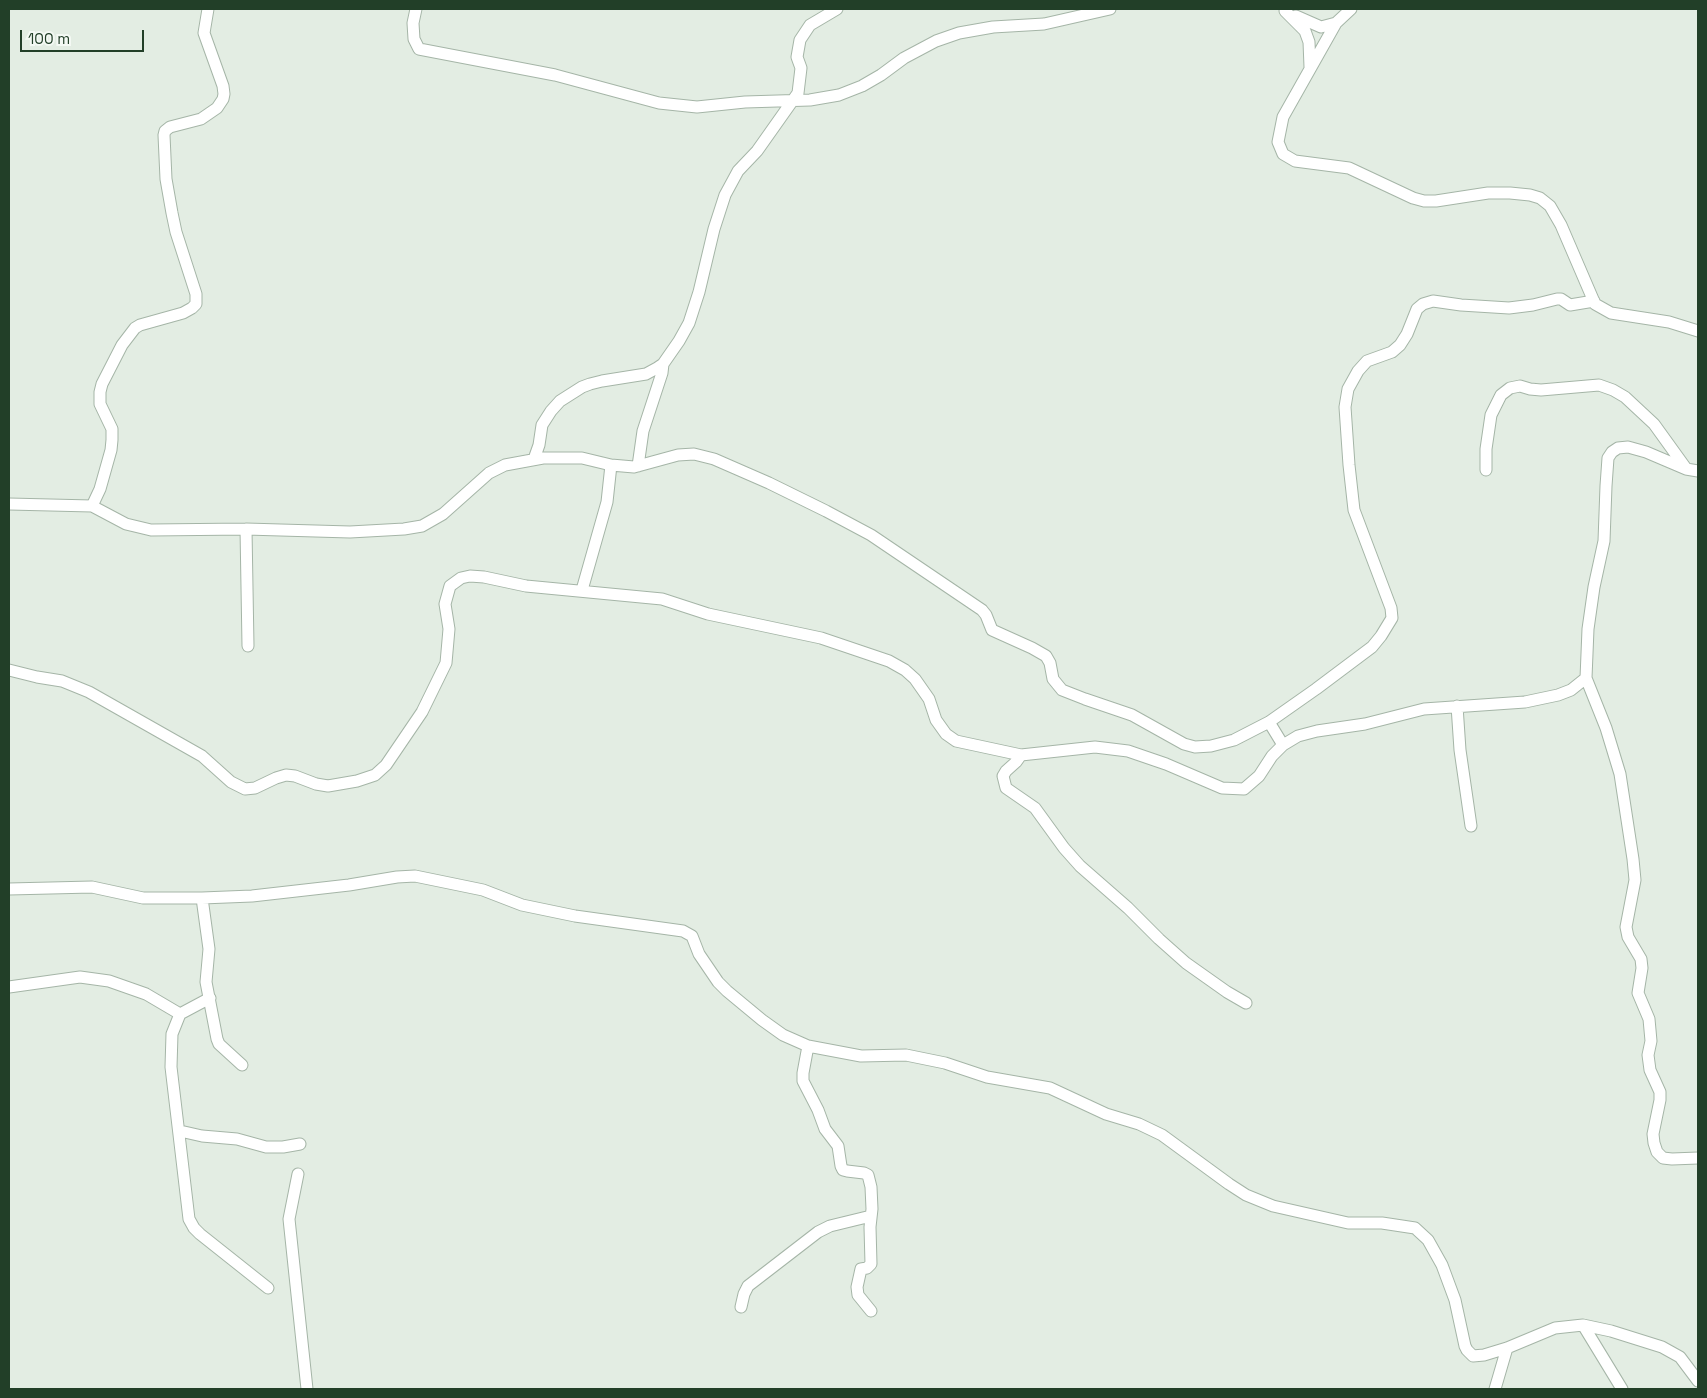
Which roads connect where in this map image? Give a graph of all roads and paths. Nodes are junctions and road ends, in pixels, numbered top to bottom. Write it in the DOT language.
graph roads {
  1 [pos="208,9"];
  2 [pos="416,9"];
  3 [pos="837,9"];
  4 [pos="1110,9"];
  5 [pos="1351,9"];
  6 [pos="1283,10"];
  7 [pos="1336,23"];
  8 [pos="1310,67"];
  9 [pos="794,101"];
  10 [pos="1594,301"];
  11 [pos="1698,331"];
  12 [pos="663,364"];
  13 [pos="534,459"];
  14 [pos="611,465"];
  15 [pos="638,466"];
  16 [pos="1686,469"];
  17 [pos="1486,470"];
  18 [pos="1698,471"];
  19 [pos="9,504"];
  20 [pos="92,506"];
  21 [pos="246,530"];
  22 [pos="582,590"];
  23 [pos="248,646"];
  24 [pos="9,670"];
  25 [pos="1586,678"];
  26 [pos="1457,706"];
  27 [pos="1269,722"];
  28 [pos="1283,745"];
  29 [pos="1021,755"];
  30 [pos="1471,826"];
  31 [pos="9,889"];
  32 [pos="202,898"];
  33 [pos="9,988"];
  34 [pos="210,998"];
  35 [pos="1246,1003"];
  36 [pos="180,1014"];
  37 [pos="808,1046"];
  38 [pos="242,1065"];
  39 [pos="180,1131"];
  40 [pos="300,1144"];
  41 [pos="1698,1158"];
  42 [pos="298,1174"];
  43 [pos="871,1216"];
  44 [pos="268,1288"];
  45 [pos="741,1307"];
  46 [pos="871,1311"];
  47 [pos="1583,1325"];
  48 [pos="1508,1348"];
  49 [pos="1698,1380"];
  50 [pos="307,1389"];
  51 [pos="1495,1389"];
  52 [pos="1622,1389"];
  1 -- 20 [label="street"];
  2 -- 9 [label="street"];
  3 -- 9 [label="street"];
  4 -- 9 [label="street"];
  5 -- 7 [label="street"];
  6 -- 7 [label="street"];
  6 -- 8 [label="street"];
  7 -- 8 [label="street"];
  8 -- 10 [label="street"];
  9 -- 12 [label="street"];
  10 -- 11 [label="street"];
  10 -- 27 [label="street"];
  12 -- 13 [label="street"];
  12 -- 15 [label="street"];
  13 -- 14 [label="street"];
  13 -- 21 [label="street"];
  14 -- 15 [label="street"];
  14 -- 22 [label="street"];
  15 -- 27 [label="street"];
  16 -- 17 [label="street"];
  16 -- 18 [label="street"];
  16 -- 25 [label="street"];
  19 -- 20 [label="street"];
  20 -- 21 [label="street"];
  21 -- 23 [label="street"];
  22 -- 24 [label="street"];
  22 -- 29 [label="street"];
  25 -- 26 [label="street"];
  25 -- 41 [label="street"];
  26 -- 28 [label="street"];
  26 -- 30 [label="street"];
  27 -- 28 [label="street"];
  28 -- 29 [label="street"];
  29 -- 35 [label="street"];
  31 -- 32 [label="street"];
  32 -- 34 [label="street"];
  32 -- 37 [label="street"];
  33 -- 36 [label="street"];
  34 -- 36 [label="street"];
  34 -- 38 [label="street"];
  36 -- 39 [label="street"];
  37 -- 43 [label="street"];
  37 -- 48 [label="street"];
  39 -- 40 [label="street"];
  39 -- 44 [label="street"];
  42 -- 50 [label="street"];
  43 -- 45 [label="street"];
  43 -- 46 [label="street"];
  47 -- 48 [label="street"];
  47 -- 49 [label="street"];
  47 -- 52 [label="street"];
  48 -- 51 [label="street"];
}
